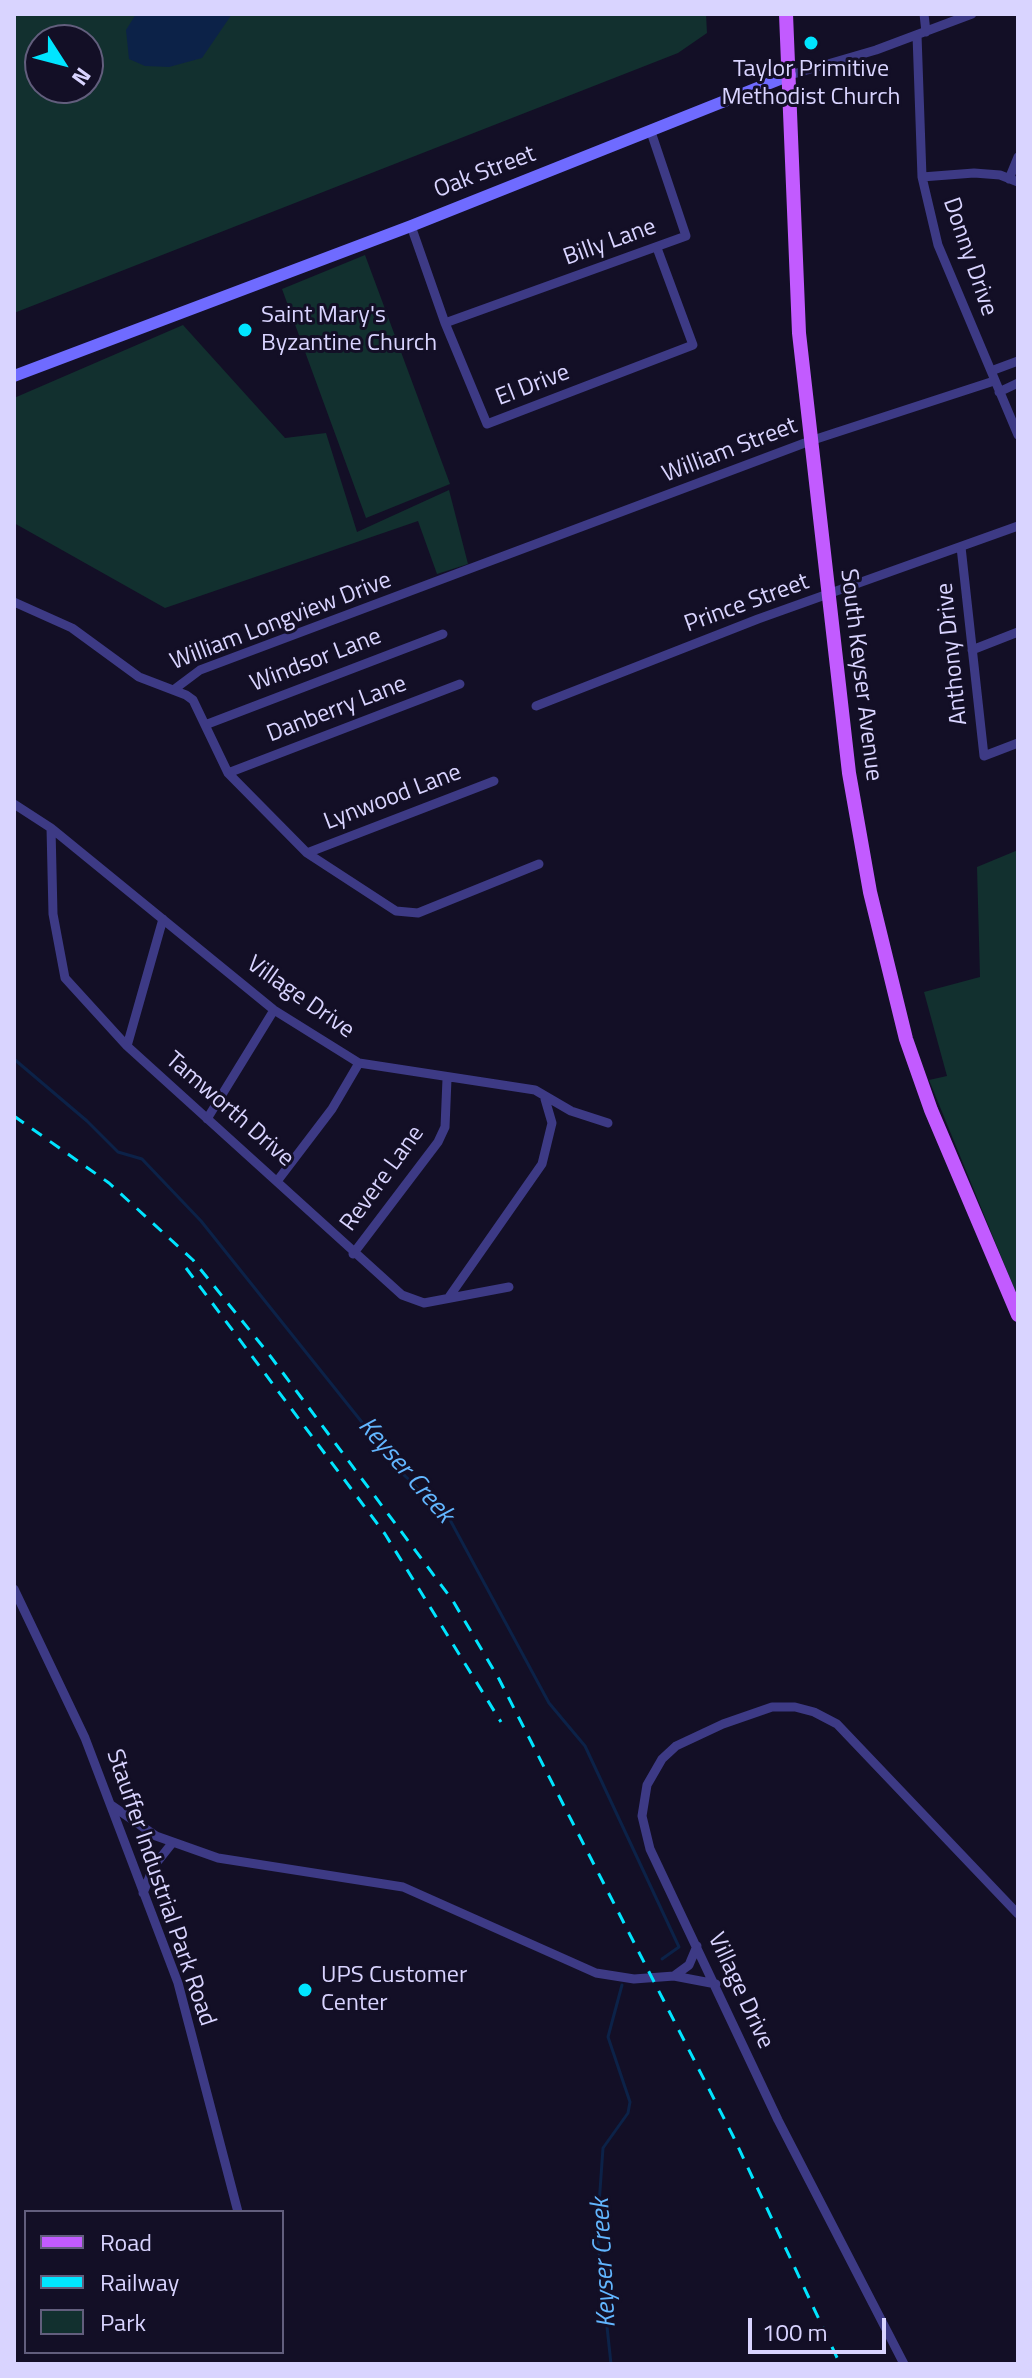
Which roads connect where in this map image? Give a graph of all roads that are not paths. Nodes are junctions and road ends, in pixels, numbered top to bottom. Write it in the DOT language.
graph roads {
  1 [pos="786,14"];
  2 [pos="924,14"];
  3 [pos="972,14"];
  4 [pos="922,33"];
  5 [pos="790,75"];
  6 [pos="651,132"];
  7 [pos="1018,157"];
  8 [pos="922,177"];
  9 [pos="1014,180"];
  10 [pos="411,226"];
  11 [pos="657,248"];
  12 [pos="445,323"];
  13 [pos="1018,361"];
  14 [pos="14,376"];
  15 [pos="992,376"];
  16 [pos="1018,383"];
  17 [pos="999,392"];
  18 [pos="1018,435"];
  19 [pos="810,441"];
  20 [pos="1018,526"];
  21 [pos="961,547"];
  22 [pos="484,565"];
  23 [pos="828,595"];
  24 [pos="14,602"];
  25 [pos="1018,632"];
  26 [pos="443,634"];
  27 [pos="972,650"];
  28 [pos="460,684"];
  29 [pos="176,688"];
  30 [pos="536,706"];
  31 [pos="205,725"];
  32 [pos="1018,743"];
  33 [pos="228,773"];
  34 [pos="494,781"];
  35 [pos="14,804"];
  36 [pos="51,828"];
  37 [pos="307,853"];
  38 [pos="539,864"];
  39 [pos="163,919"];
  40 [pos="274,1010"];
  41 [pos="127,1046"];
  42 [pos="359,1063"];
  43 [pos="447,1079"];
  44 [pos="545,1099"];
  45 [pos="207,1119"];
  46 [pos="608,1123"];
  47 [pos="278,1180"];
  48 [pos="353,1254"];
  49 [pos="509,1287"];
  50 [pos="449,1297"];
  51 [pos="1018,1315"];
  52 [pos="14,1589"];
  53 [pos="110,1804"];
  54 [pos="173,1842"];
  55 [pos="143,1893"];
  56 [pos="1018,1914"];
  57 [pos="697,1946"];
  58 [pos="674,1976"];
  59 [pos="716,1984"];
  60 [pos="237,2210"];
  61 [pos="904,2364"];
  1 -- 5 [label="main road, South Keyser Avenue"];
  2 -- 4 [label="street, Donny Drive"];
  3 -- 4 [label="street, Oak Street"];
  4 -- 5 [label="street, Oak Street"];
  4 -- 8 [label="street, Donny Drive"];
  5 -- 6 [label="street, Oak Street"];
  5 -- 19 [label="main road, South Keyser Avenue"];
  6 -- 10 [label="street, Oak Street"];
  6 -- 11 [label="street, Billy Lane"];
  7 -- 9 [label="street"];
  8 -- 9 [label="street"];
  8 -- 15 [label="street, Donny Drive"];
  10 -- 12 [label="street, El Drive"];
  10 -- 14 [label="street, Oak Street"];
  11 -- 12 [label="street, Billy Lane"];
  11 -- 12 [label="street, El Drive"];
  13 -- 15 [label="street, William Street"];
  15 -- 17 [label="street, Donny Drive"];
  15 -- 19 [label="street, William Street"];
  16 -- 17 [label="street"];
  17 -- 18 [label="street, Donny Drive"];
  19 -- 22 [label="street, William Street"];
  19 -- 23 [label="main road, South Keyser Avenue"];
  20 -- 21 [label="street, Prince Street"];
  21 -- 23 [label="street, Prince Street"];
  21 -- 27 [label="street, Anthony Drive"];
  22 -- 29 [label="street, William Longview Drive"];
  23 -- 30 [label="street, Prince Street"];
  23 -- 51 [label="main road, South Keyser Avenue"];
  24 -- 29 [label="street, William Longview Drive"];
  25 -- 27 [label="street"];
  26 -- 31 [label="street, Windsor Lane"];
  27 -- 32 [label="street, Anthony Drive"];
  28 -- 33 [label="street, Danberry Lane"];
  29 -- 31 [label="street"];
  31 -- 33 [label="street"];
  33 -- 37 [label="street"];
  34 -- 37 [label="street, Lynwood Lane"];
  35 -- 36 [label="street, Village Drive"];
  36 -- 39 [label="street, Village Drive"];
  36 -- 41 [label="street, Tamworth Drive"];
  37 -- 38 [label="street"];
  39 -- 40 [label="street, Village Drive"];
  39 -- 41 [label="street"];
  40 -- 42 [label="street, Village Drive"];
  40 -- 45 [label="street"];
  41 -- 45 [label="street, Tamworth Drive"];
  42 -- 43 [label="street, Village Drive"];
  42 -- 47 [label="street"];
  43 -- 44 [label="street, Village Drive"];
  43 -- 48 [label="street, Revere Lane"];
  44 -- 46 [label="street, Village Drive"];
  44 -- 50 [label="street"];
  45 -- 47 [label="street, Tamworth Drive"];
  47 -- 48 [label="street, Tamworth Drive"];
  48 -- 50 [label="street, Tamworth Drive"];
  49 -- 50 [label="street, Tamworth Drive"];
  52 -- 53 [label="street, Stauffer Industrial Park Road"];
  53 -- 54 [label="street"];
  53 -- 55 [label="street, Stauffer Industrial Park Road"];
  54 -- 55 [label="street"];
  54 -- 58 [label="street"];
  55 -- 60 [label="street, Stauffer Industrial Park Road"];
  56 -- 57 [label="street, Village Drive"];
  57 -- 58 [label="street"];
  57 -- 59 [label="street, Village Drive"];
  58 -- 59 [label="street"];
  59 -- 61 [label="street, Village Drive"];
}
